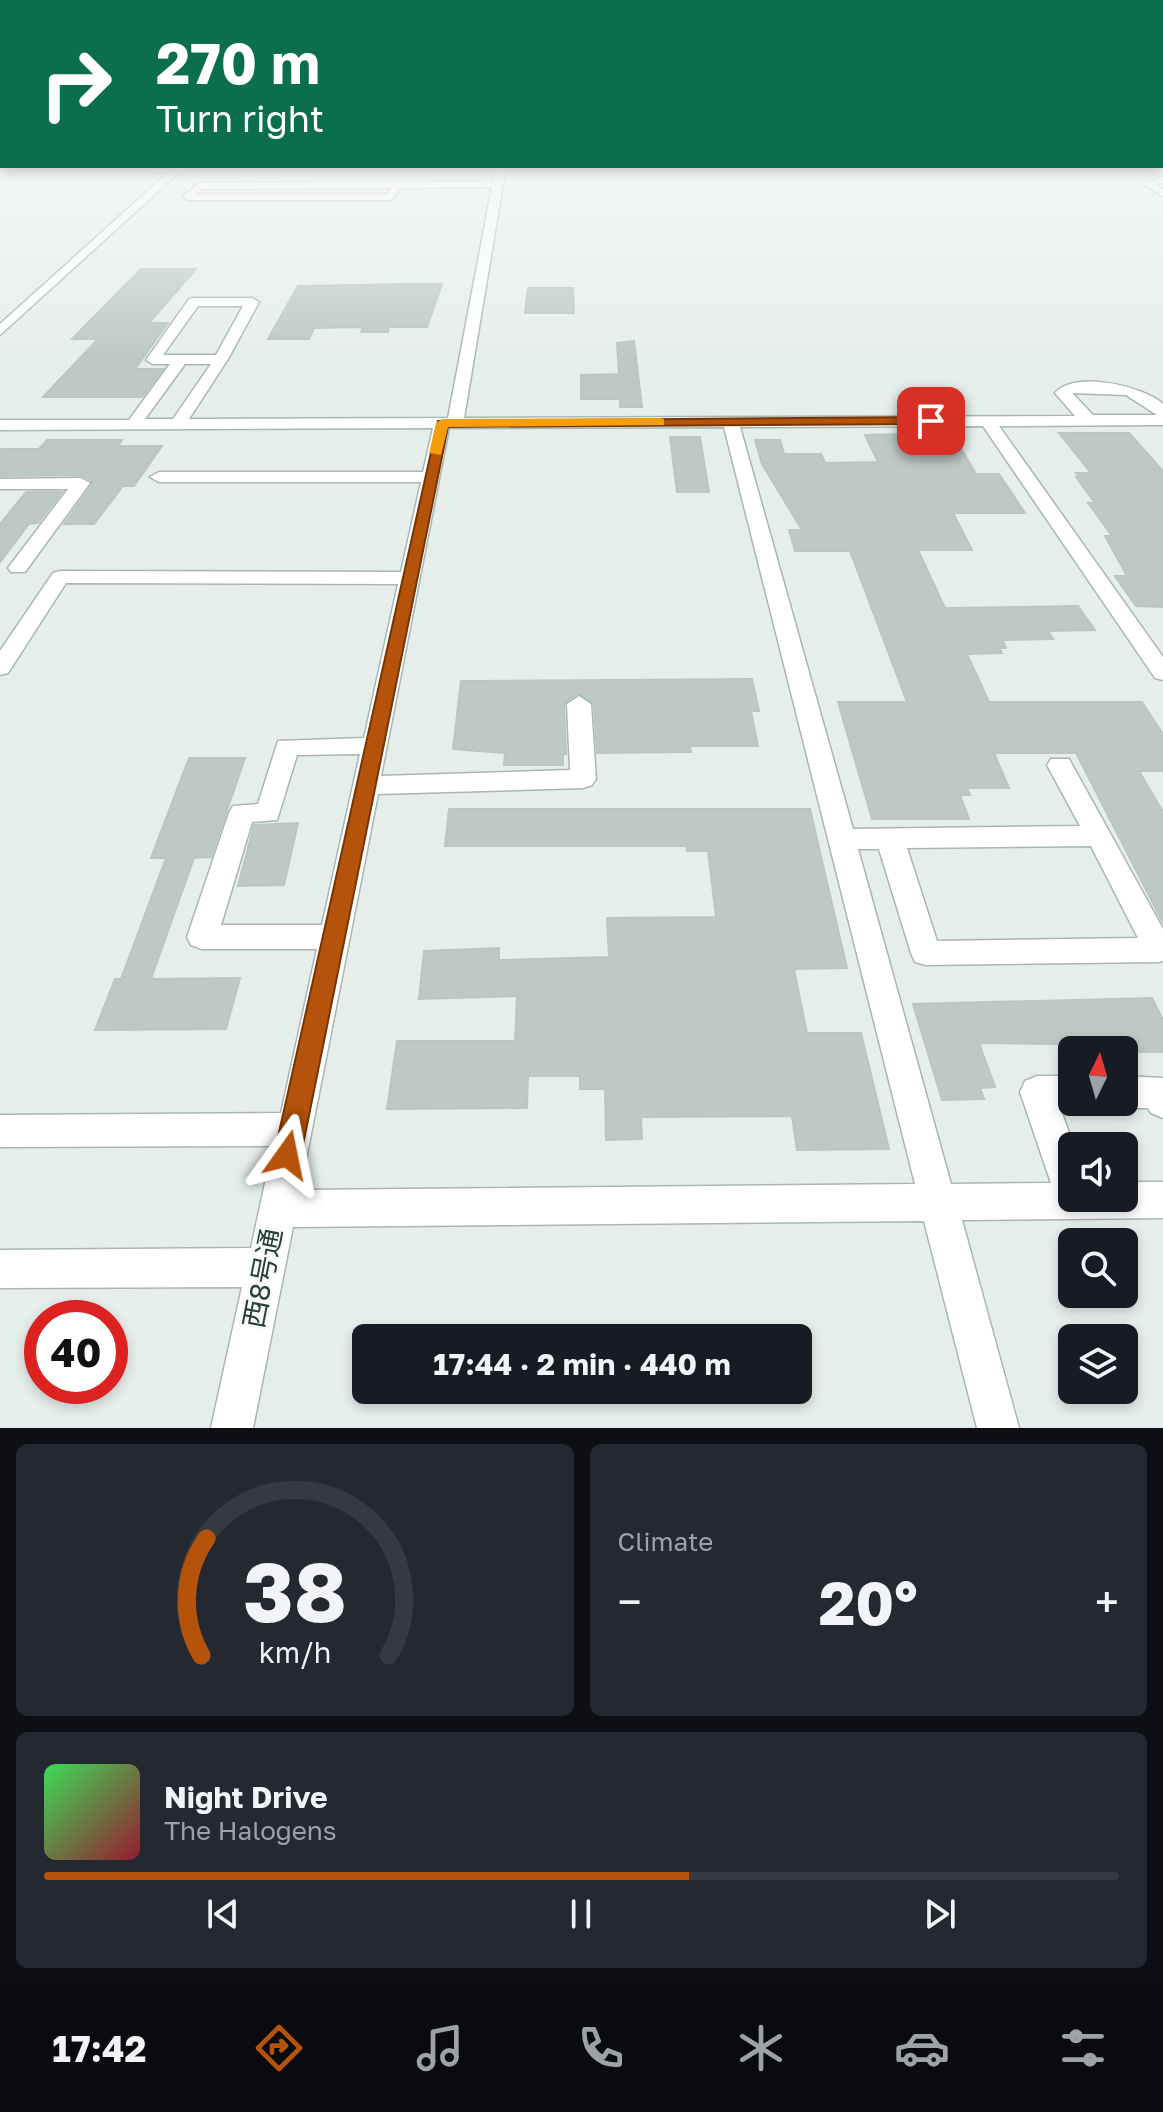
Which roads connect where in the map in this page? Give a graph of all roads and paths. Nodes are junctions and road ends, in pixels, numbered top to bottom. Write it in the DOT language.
graph roads {
  1 [pos="118,224"];
  2 [pos="490,224"];
  3 [pos="0,331"];
  4 [pos="221,359"];
  5 [pos="180,360"];
  6 [pos="1163,412"];
  7 [pos="1088,420"];
  8 [pos="1163,420"];
  9 [pos="988,421"];
  10 [pos="731,422"];
  11 [pos="448,423"];
  12 [pos="178,424"];
  13 [pos="0,425"];
  14 [pos="133,425"];
  15 [pos="159,477"];
  16 [pos="431,477"];
  17 [pos="3,488"];
  18 [pos="9,568"];
  19 [pos="60,577"];
  20 [pos="409,578"];
  21 [pos="0,668"];
  22 [pos="1163,673"];
  23 [pos="579,704"];
  24 [pos="374,746"];
  25 [pos="1060,765"];
  26 [pos="365,785"];
  27 [pos="1099,836"];
  28 [pos="842,839"];
  29 [pos="890,839"];
  30 [pos="333,937"];
  31 [pos="1058,1092"];
  32 [pos="1138,1092"];
  33 [pos="1163,1102"];
  34 [pos="293,1129"];
  35 [pos="0,1131"];
  36 [pos="1058,1152"];
  37 [pos="1058,1198"];
  38 [pos="1138,1199"];
  39 [pos="1163,1200"];
  40 [pos="938,1203"];
  41 [pos="276,1209"];
  42 [pos="265,1267"];
  43 [pos="0,1269"];
  44 [pos="232,1428"];
  45 [pos="998,1428"];
  1 -- 3 [label="street"];
  2 -- 11 [label="street, 西8号通"];
  4 -- 5 [label="street"];
  4 -- 5 [label="street"];
  4 -- 12 [label="street"];
  5 -- 14 [label="street"];
  6 -- 7 [label="street"];
  7 -- 8 [label="street"];
  7 -- 9 [label="street"];
  9 -- 10 [label="street"];
  9 -- 22 [label="street"];
  10 -- 11 [label="street"];
  10 -- 28 [label="street"];
  11 -- 12 [label="street"];
  11 -- 16 [label="street, 西8号通"];
  12 -- 14 [label="street"];
  13 -- 14 [label="street"];
  15 -- 16 [label="street"];
  16 -- 20 [label="street, 西8号通"];
  17 -- 18 [label="street"];
  18 -- 19 [label="street"];
  19 -- 20 [label="street"];
  19 -- 21 [label="street"];
  20 -- 24 [label="street, 西8号通"];
  23 -- 26 [label="street"];
  24 -- 26 [label="street, 西8号通"];
  24 -- 30 [label="street"];
  25 -- 27 [label="street"];
  26 -- 30 [label="street, 西8号通"];
  27 -- 29 [label="street"];
  27 -- 29 [label="street"];
  28 -- 29 [label="street"];
  28 -- 40 [label="street"];
  30 -- 34 [label="street, 西8号通"];
  31 -- 36 [label="street"];
  32 -- 33 [label="street"];
  34 -- 35 [label="street"];
  34 -- 41 [label="street, 西8号通"];
  37 -- 40 [label="street"];
  38 -- 39 [label="street"];
  40 -- 41 [label="street"];
  40 -- 45 [label="street"];
  41 -- 42 [label="street, 西8号通"];
  42 -- 43 [label="street"];
  42 -- 44 [label="street, 西8号通"];
}
